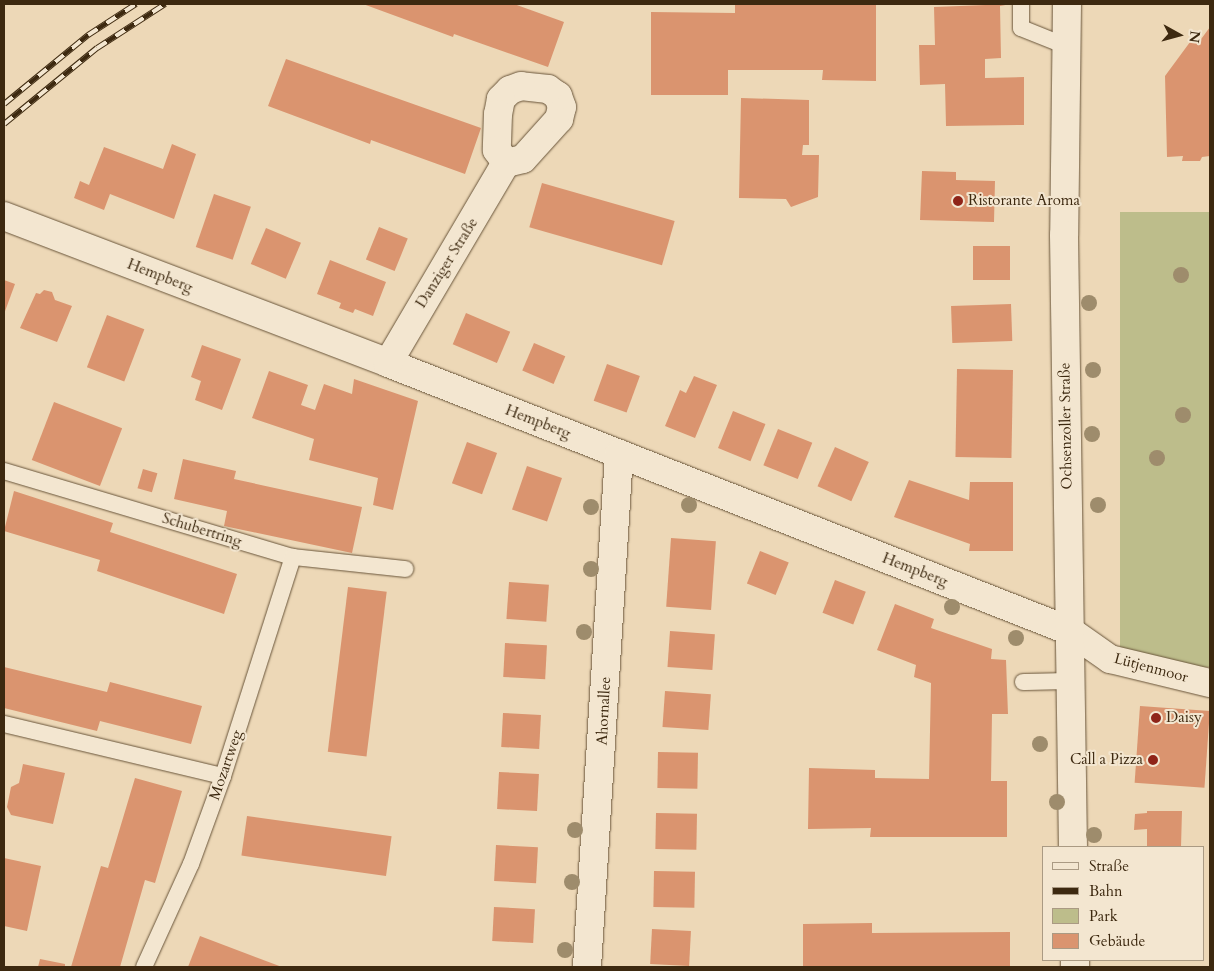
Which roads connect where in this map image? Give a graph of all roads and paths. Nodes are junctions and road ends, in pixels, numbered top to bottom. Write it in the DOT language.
graph roads {
  1 [pos="1067,4"];
  2 [pos="1021,5"];
  3 [pos="1066,46"];
  4 [pos="506,163"];
  5 [pos="4,216"];
  6 [pos="388,363"];
  7 [pos="619,454"];
  8 [pos="4,471"];
  9 [pos="293,557"];
  10 [pos="405,569"];
  11 [pos="1070,631"];
  12 [pos="1070,681"];
  13 [pos="1024,682"];
  14 [pos="1210,683"];
  15 [pos="4,724"];
  16 [pos="223,776"];
  17 [pos="1073,846"];
  18 [pos="144,967"];
  19 [pos="587,967"];
  1 -- 3 [label="street, Ochsenzoller Straße"];
  2 -- 3 [label="lane"];
  3 -- 11 [label="street, Ochsenzoller Straße"];
  4 -- 6 [label="street, Danziger Straße"];
  5 -- 6 [label="street, Hempberg"];
  6 -- 7 [label="street, Hempberg"];
  7 -- 11 [label="street, Hempberg"];
  7 -- 19 [label="street, Ahornallee"];
  8 -- 9 [label="lane, Schubertring"];
  9 -- 10 [label="lane, Schubertring"];
  9 -- 16 [label="lane, Mozartweg"];
  11 -- 12 [label="street, Ochsenzoller Straße"];
  11 -- 14 [label="street, Lütjenmoor"];
  12 -- 13 [label="lane"];
  12 -- 17 [label="street, Ochsenzoller Straße"];
  15 -- 16 [label="lane"];
  16 -- 18 [label="lane, Mozartweg"];
}
